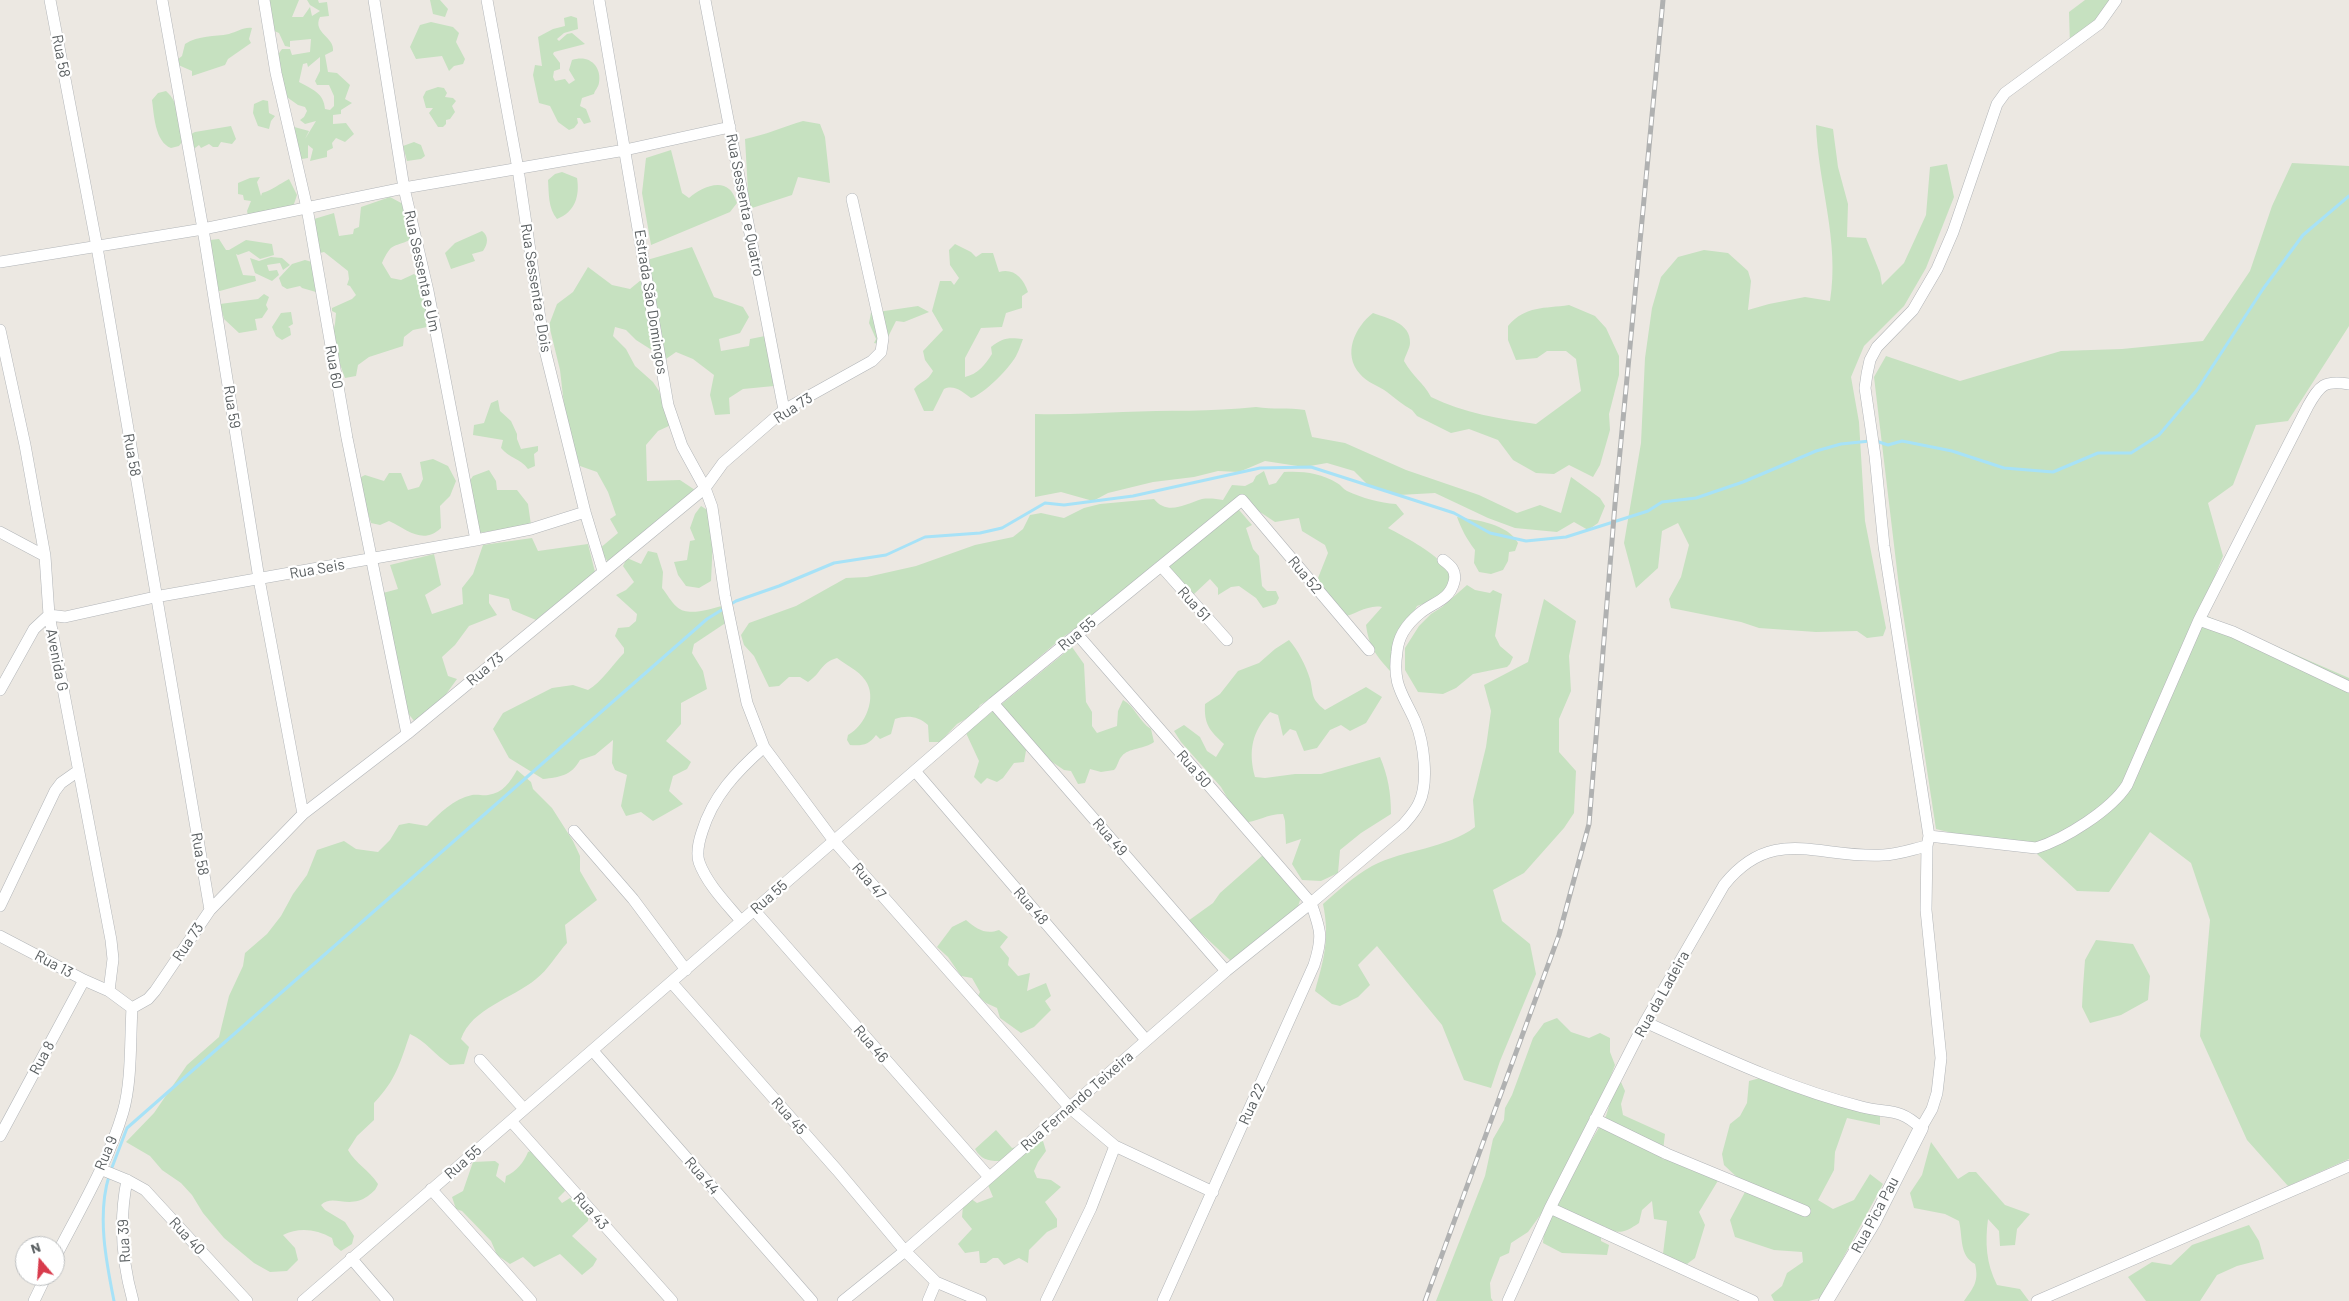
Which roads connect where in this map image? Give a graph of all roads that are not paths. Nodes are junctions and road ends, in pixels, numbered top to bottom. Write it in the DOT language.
graph roads {
  1 [pos="50,0"];
  2 [pos="162,0"];
  3 [pos="264,0"];
  4 [pos="374,0"];
  5 [pos="487,0"];
  6 [pos="598,0"];
  7 [pos="705,0"];
  8 [pos="2116,0"];
  9 [pos="730,127"];
  10 [pos="625,150"];
  11 [pos="518,169"];
  12 [pos="404,188"];
  13 [pos="852,199"];
  14 [pos="307,208"];
  15 [pos="203,229"];
  16 [pos="97,247"];
  17 [pos="0,262"];
  18 [pos="0,330"];
  19 [pos="2349,384"];
  20 [pos="784,410"];
  21 [pos="705,488"];
  22 [pos="1242,500"];
  23 [pos="585,512"];
  24 [pos="0,532"];
  25 [pos="476,540"];
  26 [pos="45,556"];
  27 [pos="371,559"];
  28 [pos="1443,560"];
  29 [pos="1162,567"];
  30 [pos="602,571"];
  31 [pos="259,579"];
  32 [pos="156,596"];
  33 [pos="49,615"];
  34 [pos="731,619"];
  35 [pos="2200,620"];
  36 [pos="1076,634"];
  37 [pos="1227,640"];
  38 [pos="1369,650"];
  39 [pos="2349,687"];
  40 [pos="0,690"];
  41 [pos="993,703"];
  42 [pos="407,734"];
  43 [pos="764,747"];
  44 [pos="78,771"];
  45 [pos="915,771"];
  46 [pos="303,814"];
  47 [pos="574,831"];
  48 [pos="834,841"];
  49 [pos="1928,841"];
  50 [pos="1311,903"];
  51 [pos="0,906"];
  52 [pos="210,910"];
  53 [pos="754,910"];
  54 [pos="741,921"];
  55 [pos="0,936"];
  56 [pos="686,970"];
  57 [pos="1226,971"];
  58 [pos="84,980"];
  59 [pos="672,983"];
  60 [pos="109,991"];
  61 [pos="132,1008"];
  62 [pos="1645,1022"];
  63 [pos="1146,1040"];
  64 [pos="593,1051"];
  65 [pos="480,1060"];
  66 [pos="1070,1108"];
  67 [pos="524,1109"];
  68 [pos="510,1120"];
  69 [pos="1595,1120"];
  70 [pos="1921,1128"];
  71 [pos="0,1136"];
  72 [pos="1115,1146"];
  73 [pos="2349,1166"];
  74 [pos="104,1171"];
  75 [pos="989,1177"];
  76 [pos="125,1179"];
  77 [pos="431,1189"];
  78 [pos="1213,1192"];
  79 [pos="1550,1208"];
  80 [pos="1805,1211"];
  81 [pos="65,1240"];
  82 [pos="905,1251"];
  83 [pos="351,1258"];
  84 [pos="936,1282"];
  85 [pos="41,1286"];
  86 [pos="34,1301"];
  87 [pos="133,1301"];
  88 [pos="247,1301"];
  89 [pos="303,1301"];
  90 [pos="388,1301"];
  91 [pos="530,1301"];
  92 [pos="672,1301"];
  93 [pos="812,1301"];
  94 [pos="843,1301"];
  95 [pos="928,1301"];
  96 [pos="980,1301"];
  97 [pos="1046,1301"];
  98 [pos="1163,1301"];
  99 [pos="1508,1301"];
  100 [pos="1753,1301"];
  101 [pos="1826,1301"];
  102 [pos="2037,1301"];
  1 -- 16 [label="street, Rua 58"];
  2 -- 15 [label="street, Rua 59"];
  3 -- 14 [label="street, Rua 60"];
  4 -- 12 [label="street, Rua Sessenta e Um"];
  5 -- 11 [label="street, Rua Sessenta e Dois"];
  6 -- 10 [label="street, Estrada São Domingos"];
  7 -- 9 [label="street, Rua Sessenta e Quatro"];
  8 -- 49 [label="street"];
  9 -- 10 [label="street"];
  9 -- 20 [label="street, Rua Sessenta e Quatro"];
  10 -- 11 [label="street"];
  10 -- 21 [label="street, Estrada São Domingos"];
  11 -- 12 [label="street"];
  11 -- 23 [label="street, Rua Sessenta e Dois"];
  12 -- 14 [label="street"];
  12 -- 25 [label="street, Rua Sessenta e Um"];
  13 -- 20 [label="street, Rua 73"];
  14 -- 15 [label="street"];
  14 -- 27 [label="street, Rua 60"];
  15 -- 16 [label="street"];
  15 -- 31 [label="street, Rua 59"];
  16 -- 17 [label="street"];
  16 -- 32 [label="street, Rua 58"];
  18 -- 26 [label="street, Avenida G"];
  19 -- 35 [label="street, Rua da Ladeira"];
  20 -- 21 [label="street, Rua 73"];
  21 -- 30 [label="street, Rua 73"];
  21 -- 34 [label="street, Estrada São Domingos"];
  22 -- 29 [label="street, Rua 55"];
  22 -- 38 [label="street, Rua 52"];
  23 -- 25 [label="street, Rua Seis"];
  23 -- 30 [label="street, Rua Sessenta e Dois"];
  24 -- 26 [label="street"];
  25 -- 27 [label="street, Rua Seis"];
  26 -- 33 [label="street, Avenida G"];
  27 -- 31 [label="street, Rua Seis"];
  27 -- 42 [label="street, Rua 60"];
  28 -- 50 [label="street, Rua Fernando Teixeira"];
  29 -- 36 [label="street, Rua 55"];
  29 -- 37 [label="street, Rua 51"];
  30 -- 42 [label="street, Rua 73"];
  31 -- 32 [label="street, Rua Seis"];
  31 -- 46 [label="street, Rua 59"];
  32 -- 33 [label="street, Rua Seis"];
  32 -- 52 [label="street, Rua 58"];
  33 -- 40 [label="street"];
  33 -- 44 [label="street, Avenida G"];
  34 -- 43 [label="street, Rua 47"];
  35 -- 39 [label="street"];
  35 -- 49 [label="street, Rua da Ladeira"];
  36 -- 41 [label="street, Rua 55"];
  36 -- 50 [label="street, Rua 50"];
  41 -- 45 [label="street, Rua 55"];
  41 -- 57 [label="street, Rua 49"];
  42 -- 46 [label="street, Rua 73"];
  43 -- 48 [label="street, Rua 47"];
  43 -- 54 [label="street"];
  44 -- 51 [label="street"];
  44 -- 60 [label="street, Avenida G"];
  45 -- 48 [label="street, Rua 55"];
  45 -- 63 [label="street, Rua 48"];
  46 -- 52 [label="street, Rua 73"];
  47 -- 56 [label="street"];
  48 -- 53 [label="street, Rua 55"];
  48 -- 66 [label="street, Rua 47"];
  49 -- 62 [label="street, Rua da Ladeira"];
  49 -- 70 [label="street"];
  50 -- 57 [label="street, Rua Fernando Teixeira"];
  50 -- 78 [label="street, Rua 22"];
  52 -- 61 [label="street, Rua 73"];
  53 -- 54 [label="street, Rua 55"];
  53 -- 75 [label="street, Rua 46"];
  54 -- 56 [label="street, Rua 55"];
  55 -- 58 [label="street, Rua 13"];
  56 -- 59 [label="street, Rua 55"];
  57 -- 63 [label="street, Rua Fernando Teixeira"];
  58 -- 60 [label="street, Rua 13"];
  58 -- 71 [label="street, Rua 8"];
  59 -- 64 [label="street, Rua 55"];
  59 -- 82 [label="street, Rua 45"];
  60 -- 61 [label="street, Rua 13"];
  61 -- 74 [label="street, Rua 9"];
  62 -- 69 [label="street, Rua da Ladeira"];
  62 -- 70 [label="street"];
  63 -- 66 [label="street, Rua Fernando Teixeira"];
  64 -- 67 [label="street, Rua 55"];
  64 -- 93 [label="street, Rua 44"];
  65 -- 67 [label="street"];
  66 -- 72 [label="street, Rua 47"];
  66 -- 75 [label="street, Rua Fernando Teixeira"];
  67 -- 68 [label="street, Rua 55"];
  68 -- 77 [label="street, Rua 55"];
  68 -- 92 [label="street, Rua 43"];
  69 -- 79 [label="street, Rua da Ladeira"];
  69 -- 80 [label="street"];
  70 -- 101 [label="street, Rua Pica Pau"];
  72 -- 78 [label="street, Rua 47"];
  72 -- 97 [label="street"];
  73 -- 102 [label="street"];
  74 -- 76 [label="street, Rua 40"];
  74 -- 81 [label="street, Rua 9"];
  75 -- 82 [label="street, Rua Fernando Teixeira"];
  76 -- 87 [label="street, Rua 39"];
  76 -- 88 [label="street, Rua 40"];
  77 -- 83 [label="street, Rua 55"];
  77 -- 91 [label="street"];
  78 -- 98 [label="street, Rua 22"];
  79 -- 99 [label="street, Rua da Ladeira"];
  79 -- 100 [label="street"];
  82 -- 84 [label="street, Rua 45"];
  82 -- 94 [label="street, Rua Fernando Teixeira"];
  83 -- 89 [label="street, Rua 55"];
  83 -- 90 [label="street"];
  84 -- 95 [label="street"];
  84 -- 96 [label="street"];
  85 -- 86 [label="street"];
}
